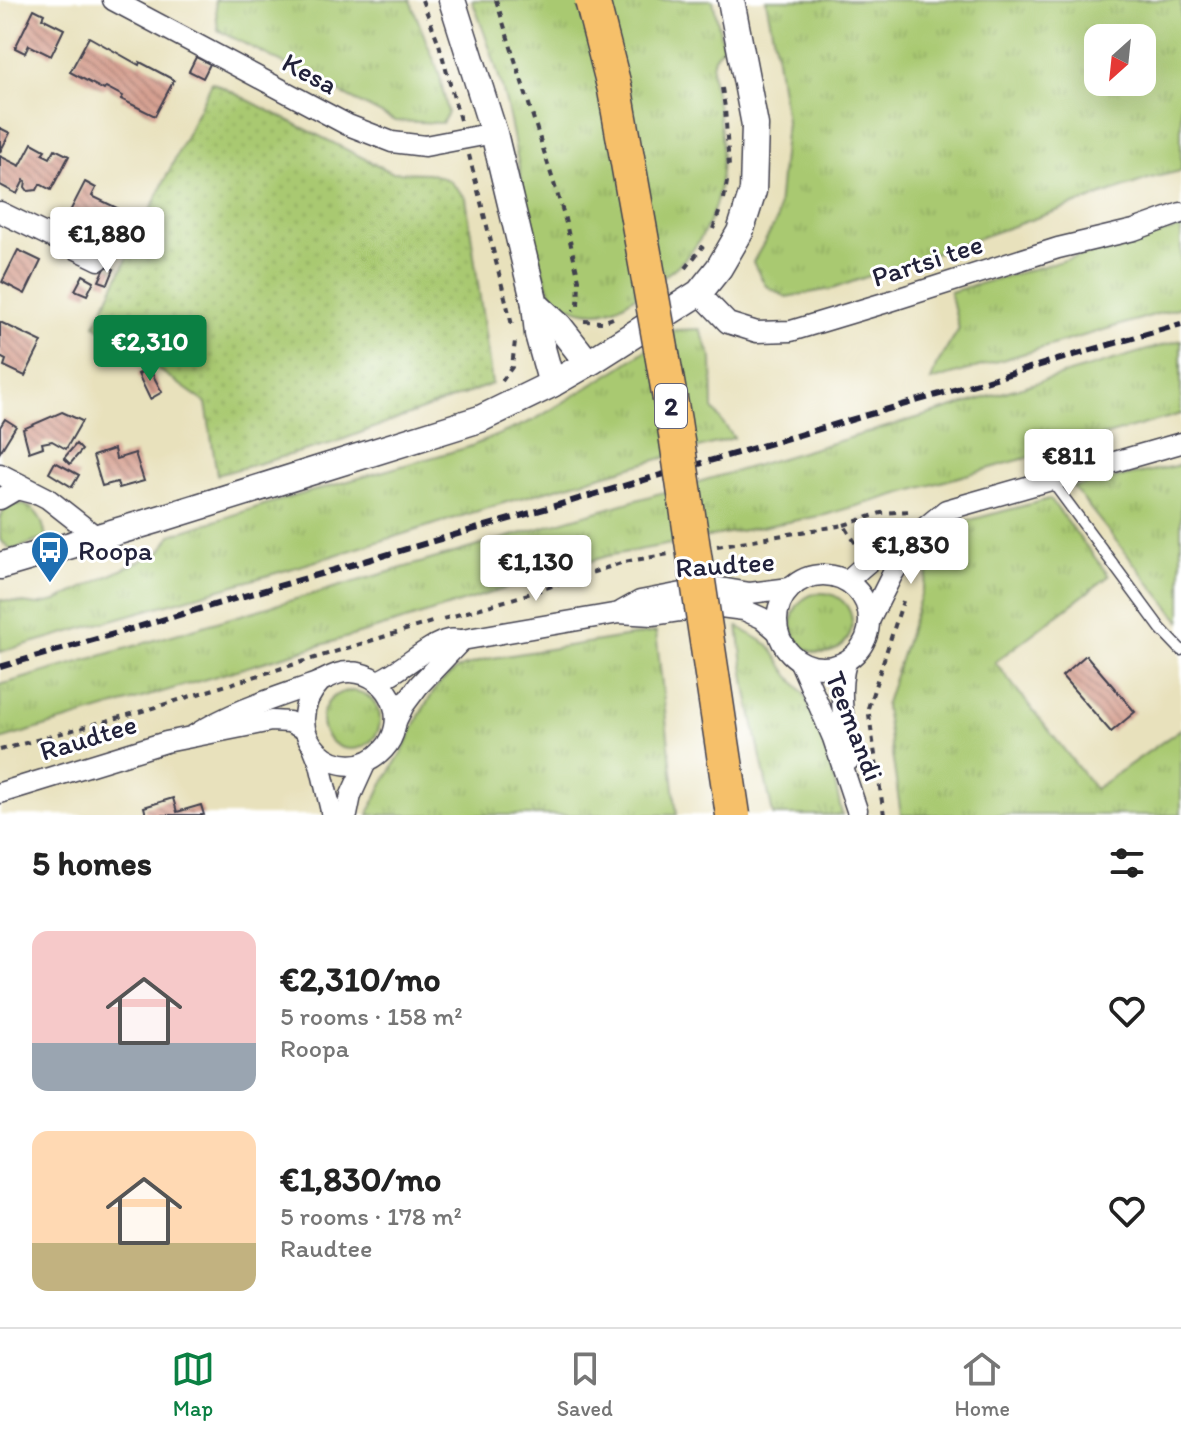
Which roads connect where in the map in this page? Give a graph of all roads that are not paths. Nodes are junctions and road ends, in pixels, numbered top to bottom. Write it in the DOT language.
graph roads {
  1 [pos="113,0"];
  2 [pos="452,0"];
  3 [pos="592,0"];
  4 [pos="731,0"];
  5 [pos="494,133"];
  6 [pos="0,212"];
  7 [pos="1181,213"];
  8 [pos="99,260"];
  9 [pos="691,283"];
  10 [pos="535,304"];
  11 [pos="588,363"];
  12 [pos="552,384"];
  13 [pos="1181,443"];
  14 [pos="0,474"];
  15 [pos="1051,479"];
  16 [pos="47,498"];
  17 [pos="0,499"];
  18 [pos="917,534"];
  19 [pos="98,538"];
  20 [pos="0,566"];
  21 [pos="847,581"];
  22 [pos="790,588"];
  23 [pos="619,613"];
  24 [pos="870,619"];
  25 [pos="777,631"];
  26 [pos="462,640"];
  27 [pos="1181,650"];
  28 [pos="800,662"];
  29 [pos="846,662"];
  30 [pos="321,681"];
  31 [pos="378,681"];
  32 [pos="396,721"];
  33 [pos="304,729"];
  34 [pos="193,736"];
  35 [pos="314,749"];
  36 [pos="366,762"];
  37 [pos="0,793"];
  38 [pos="857,813"];
  39 [pos="332,815"];
  40 [pos="347,815"];
  41 [pos="733,815"];
  1 -- 5 [label="street, Kesa"];
  2 -- 5 [label="street"];
  3 -- 41 [label="highway, 2, bridge"];
  4 -- 9 [label="street"];
  5 -- 10 [label="street"];
  6 -- 8 [label="street"];
  7 -- 9 [label="street, Partsi tee"];
  9 -- 11 [label="street"];
  10 -- 11 [label="street"];
  10 -- 12 [label="street"];
  11 -- 12 [label="street"];
  12 -- 19 [label="street"];
  13 -- 15 [label="street"];
  14 -- 16 [label="street"];
  15 -- 18 [label="street"];
  15 -- 27 [label="lane"];
  16 -- 17 [label="street"];
  16 -- 19 [label="street"];
  18 -- 21 [label="street"];
  18 -- 24 [label="street"];
  19 -- 20 [label="street"];
  21 -- 22 [label="street, Raudtee"];
  21 -- 24 [label="street"];
  22 -- 23 [label="street, Raudtee"];
  22 -- 25 [label="street, Raudtee"];
  23 -- 25 [label="street, Raudtee"];
  23 -- 26 [label="street, Raudtee"];
  24 -- 29 [label="street"];
  25 -- 28 [label="street, Raudtee"];
  26 -- 31 [label="street, Raudtee"];
  26 -- 32 [label="street"];
  28 -- 29 [label="street"];
  28 -- 38 [label="street, Teemandi"];
  29 -- 38 [label="street, Teemandi"];
  30 -- 31 [label="street, Raudtee"];
  30 -- 33 [label="street"];
  30 -- 34 [label="street, Raudtee"];
  31 -- 32 [label="street"];
  32 -- 36 [label="street"];
  33 -- 34 [label="street, Raudtee"];
  33 -- 35 [label="street"];
  34 -- 37 [label="street, Raudtee"];
  35 -- 36 [label="street"];
  35 -- 39 [label="street"];
  36 -- 40 [label="street"];
}
